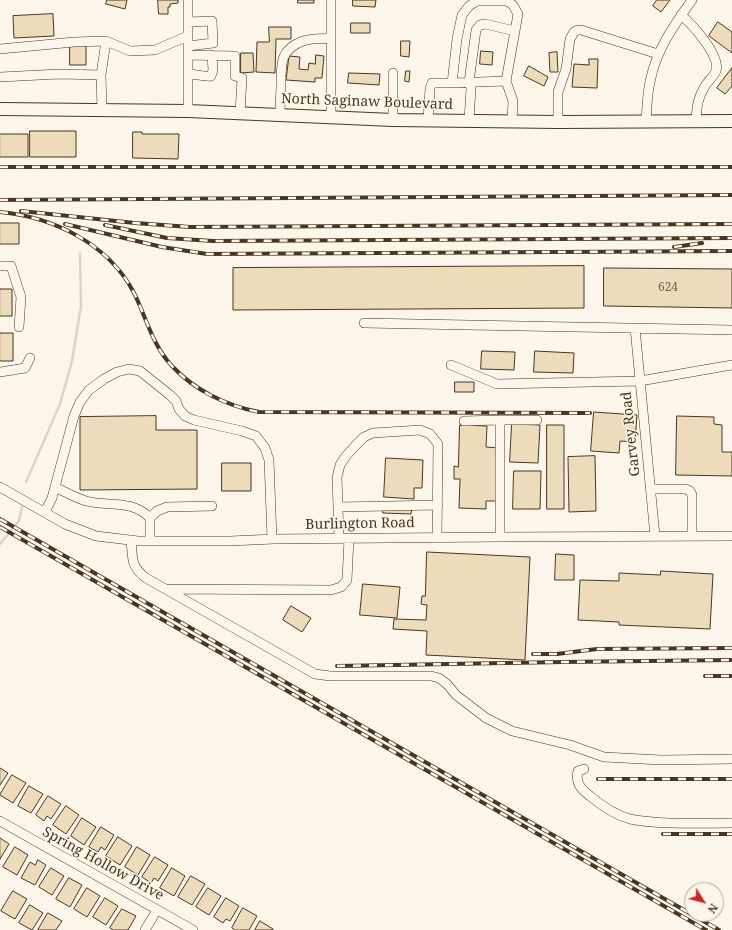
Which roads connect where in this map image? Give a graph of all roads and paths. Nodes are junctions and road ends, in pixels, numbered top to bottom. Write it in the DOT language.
graph roads {
  1 [pos="188,0"];
  2 [pos="331,0"];
  3 [pos="692,0"];
  4 [pos="681,15"];
  5 [pos="188,22"];
  6 [pos="515,31"];
  7 [pos="331,39"];
  8 [pos="106,42"];
  9 [pos="188,46"];
  10 [pos="0,49"];
  11 [pos="658,54"];
  12 [pos="212,55"];
  13 [pos="393,73"];
  14 [pos="188,74"];
  15 [pos="101,75"];
  16 [pos="0,77"];
  17 [pos="506,81"];
  18 [pos="469,82"];
  19 [pos="452,83"];
  20 [pos="0,109"];
  21 [pos="102,109"];
  22 [pos="188,111"];
  23 [pos="240,113"];
  24 [pos="280,114"];
  25 [pos="331,117"];
  26 [pos="393,120"];
  27 [pos="428,120"];
  28 [pos="469,120"];
  29 [pos="512,121"];
  30 [pos="696,121"];
  31 [pos="732,121"];
  32 [pos="558,122"];
  33 [pos="646,122"];
  34 [pos="0,266"];
  35 [pos="364,323"];
  36 [pos="19,327"];
  37 [pos="635,328"];
  38 [pos="732,330"];
  39 [pos="30,358"];
  40 [pos="451,365"];
  41 [pos="732,365"];
  42 [pos="0,372"];
  43 [pos="640,381"];
  44 [pos="500,420"];
  45 [pos="537,420"];
  46 [pos="464,421"];
  47 [pos="0,487"];
  48 [pos="55,487"];
  49 [pos="651,489"];
  50 [pos="438,505"];
  51 [pos="212,506"];
  52 [pos="338,507"];
  53 [pos="45,512"];
  54 [pos="150,518"];
  55 [pos="655,536"];
  56 [pos="692,536"];
  57 [pos="732,536"];
  58 [pos="500,537"];
  59 [pos="339,538"];
  60 [pos="350,538"];
  61 [pos="437,538"];
  62 [pos="272,539"];
  63 [pos="131,540"];
  64 [pos="150,541"];
  65 [pos="165,589"];
  66 [pos="732,759"];
  67 [pos="584,769"];
  68 [pos="0,821"];
  69 [pos="732,823"];
  70 [pos="157,910"];
  71 [pos="145,930"];
  72 [pos="193,930"];
  1 -- 5 [label="street"];
  2 -- 7 [label="street"];
  3 -- 4 [label="street"];
  4 -- 11 [label="street"];
  4 -- 30 [label="street"];
  5 -- 9 [label="street"];
  5 -- 9 [label="street"];
  6 -- 17 [label="street"];
  6 -- 18 [label="street"];
  6 -- 19 [label="street"];
  7 -- 24 [label="street"];
  7 -- 25 [label="street"];
  8 -- 9 [label="street"];
  8 -- 10 [label="street"];
  8 -- 15 [label="street"];
  9 -- 12 [label="street"];
  9 -- 14 [label="street"];
  11 -- 32 [label="street"];
  11 -- 33 [label="street"];
  12 -- 14 [label="street"];
  12 -- 23 [label="street"];
  13 -- 26 [label="street"];
  14 -- 22 [label="street"];
  15 -- 16 [label="street"];
  15 -- 21 [label="street"];
  17 -- 18 [label="street"];
  17 -- 29 [label="street"];
  18 -- 19 [label="street"];
  18 -- 28 [label="street"];
  19 -- 27 [label="street"];
  20 -- 21 [label="main road, North Saginaw Boulevard"];
  21 -- 22 [label="main road, North Saginaw Boulevard"];
  22 -- 23 [label="main road, North Saginaw Boulevard"];
  23 -- 24 [label="main road, North Saginaw Boulevard"];
  24 -- 25 [label="main road, North Saginaw Boulevard"];
  25 -- 26 [label="main road, North Saginaw Boulevard"];
  26 -- 27 [label="main road, North Saginaw Boulevard"];
  27 -- 28 [label="main road, North Saginaw Boulevard"];
  28 -- 29 [label="main road, North Saginaw Boulevard"];
  29 -- 32 [label="main road, North Saginaw Boulevard"];
  30 -- 31 [label="main road, North Saginaw Boulevard"];
  30 -- 33 [label="main road, North Saginaw Boulevard"];
  32 -- 33 [label="main road, North Saginaw Boulevard"];
  34 -- 36 [label="street"];
  35 -- 37 [label="street"];
  37 -- 38 [label="street"];
  37 -- 43 [label="street, Garvey Road"];
  39 -- 42 [label="street"];
  40 -- 43 [label="street"];
  41 -- 43 [label="street"];
  43 -- 49 [label="street, Garvey Road"];
  44 -- 45 [label="street"];
  44 -- 46 [label="street"];
  44 -- 58 [label="street"];
  47 -- 53 [label="street, Burlington Road"];
  48 -- 53 [label="street"];
  48 -- 54 [label="street"];
  48 -- 62 [label="street"];
  49 -- 55 [label="street, Garvey Road"];
  49 -- 56 [label="street"];
  50 -- 52 [label="street"];
  50 -- 52 [label="street"];
  50 -- 61 [label="street"];
  51 -- 54 [label="street"];
  52 -- 59 [label="street"];
  53 -- 63 [label="street, Burlington Road"];
  54 -- 64 [label="street"];
  55 -- 56 [label="street, Burlington Road"];
  55 -- 58 [label="street, Burlington Road"];
  56 -- 57 [label="street, Burlington Road"];
  58 -- 61 [label="street, Burlington Road"];
  59 -- 60 [label="street, Burlington Road"];
  59 -- 62 [label="street, Burlington Road"];
  60 -- 61 [label="street, Burlington Road"];
  60 -- 65 [label="street"];
  62 -- 64 [label="street, Burlington Road"];
  63 -- 64 [label="street, Burlington Road"];
  63 -- 65 [label="street"];
  65 -- 66 [label="street"];
  67 -- 69 [label="street"];
  68 -- 70 [label="street, Spring Hollow Drive"];
  70 -- 71 [label="street"];
  70 -- 72 [label="street, Spring Hollow Drive"];
}
